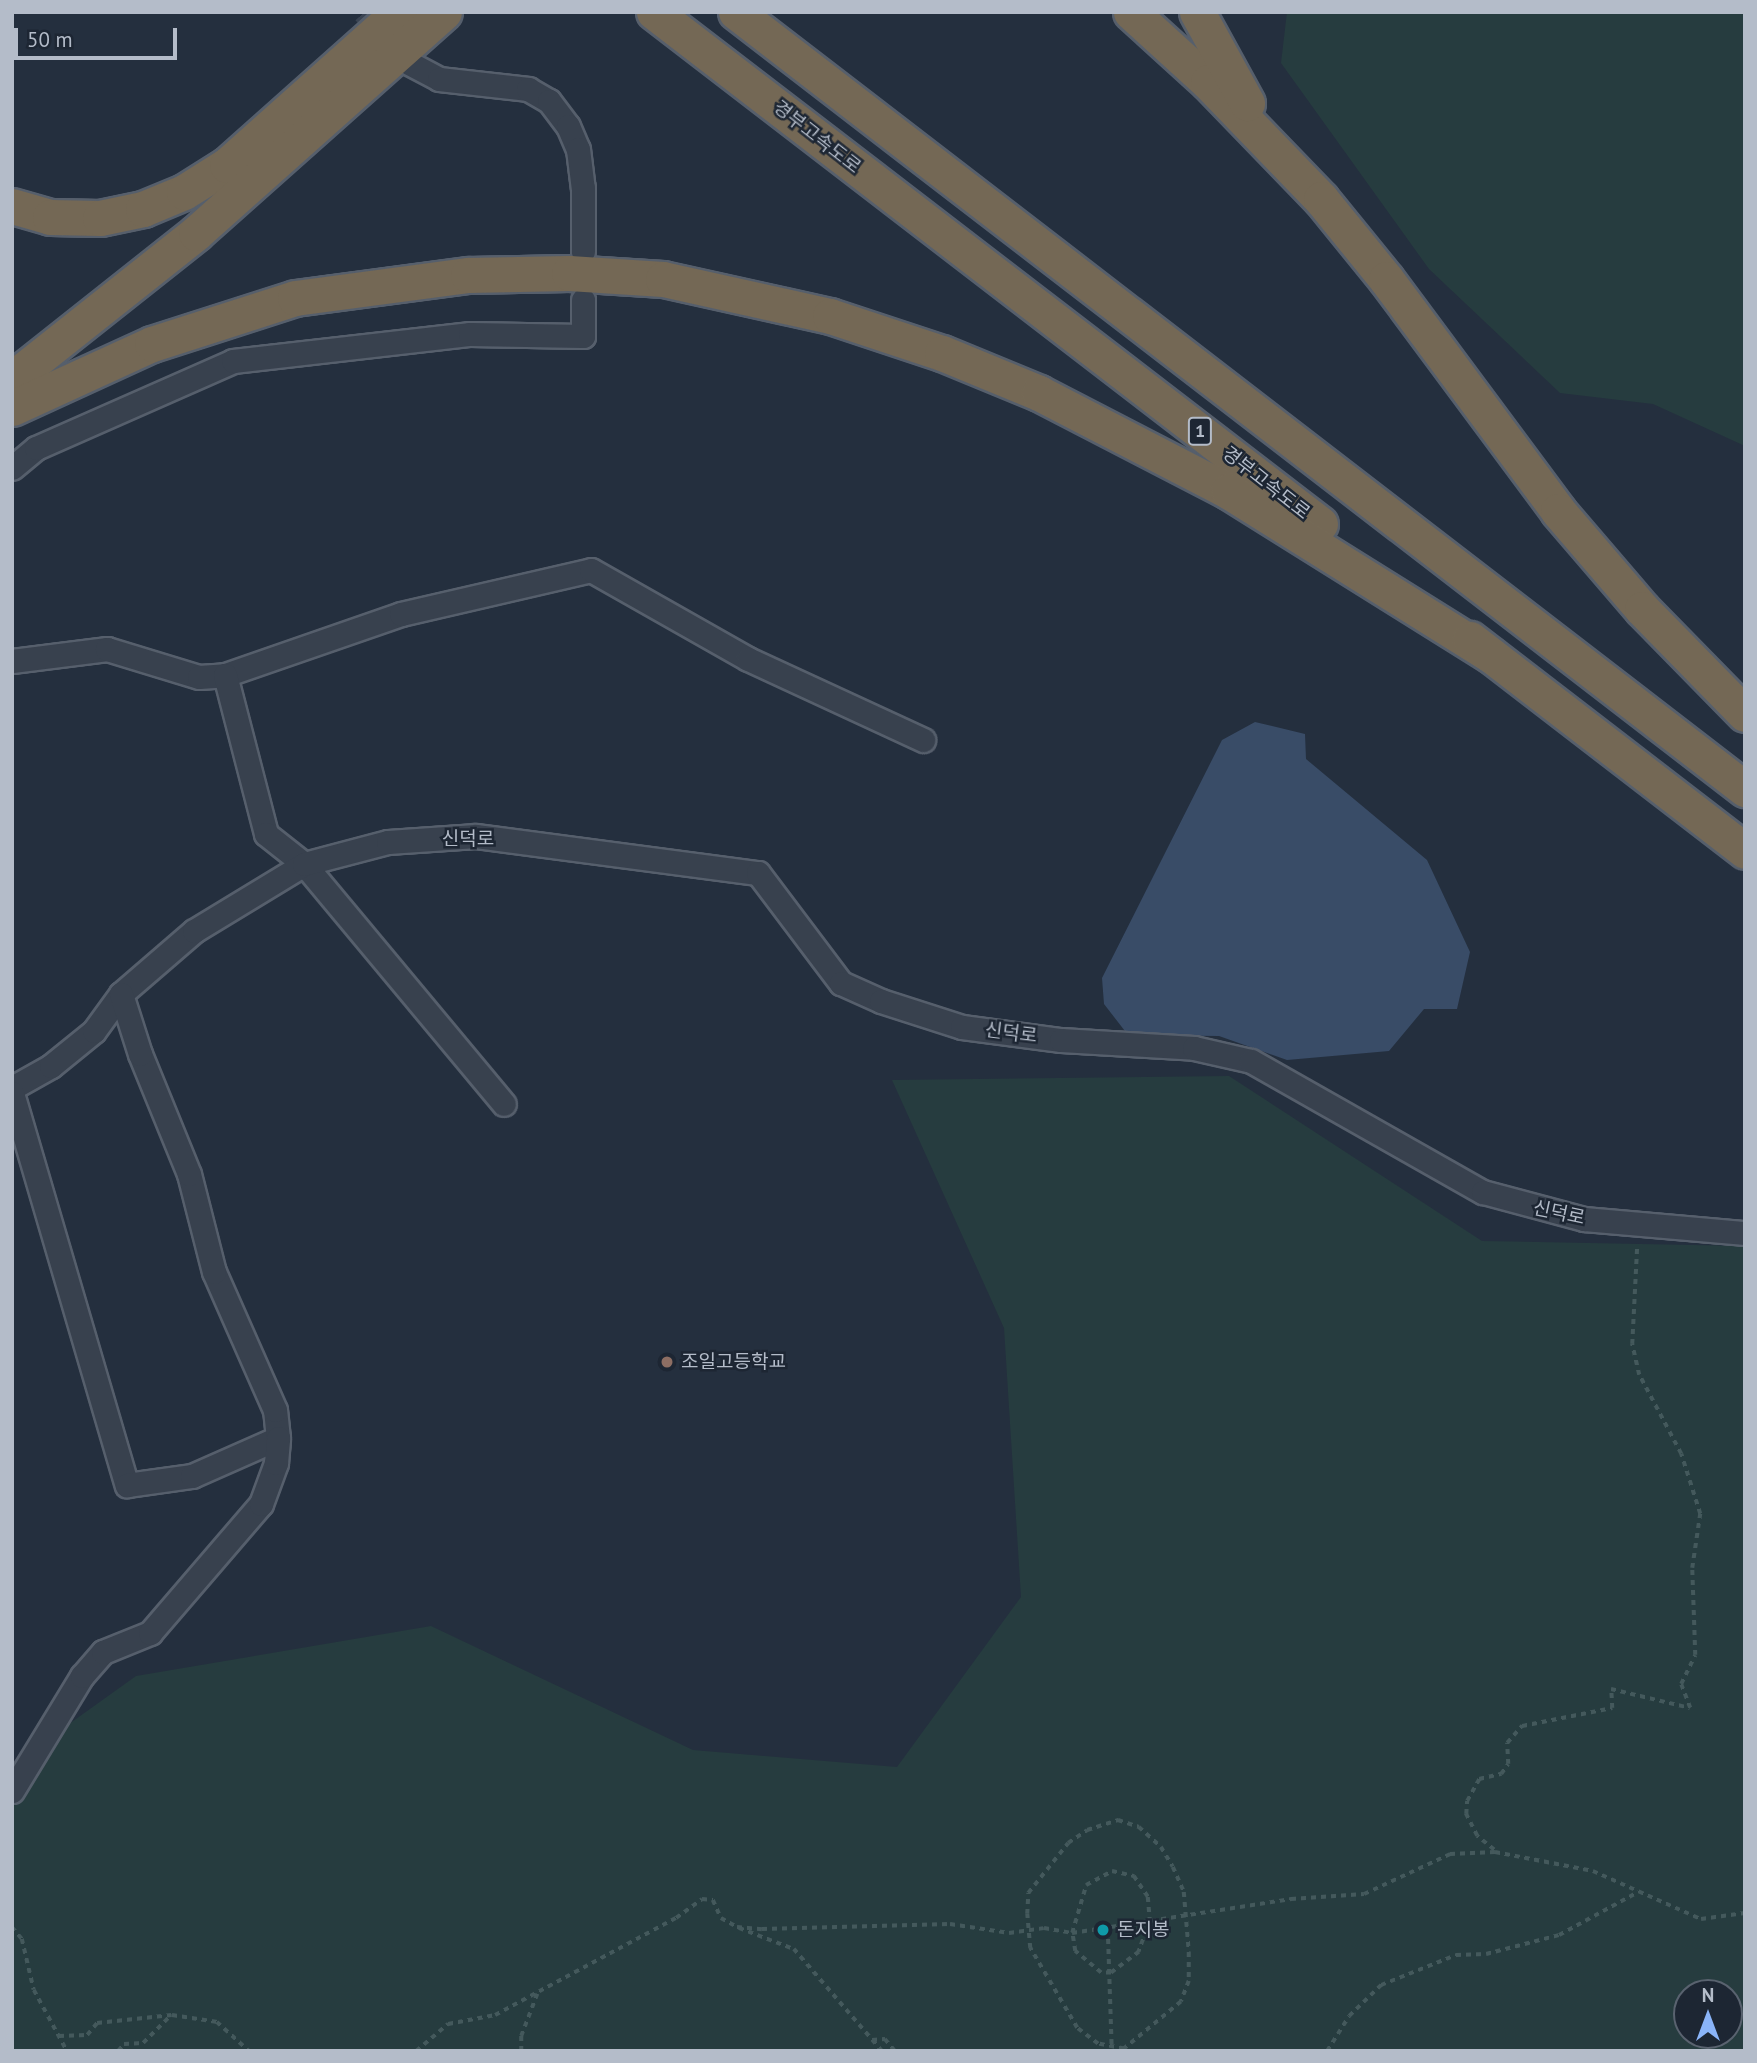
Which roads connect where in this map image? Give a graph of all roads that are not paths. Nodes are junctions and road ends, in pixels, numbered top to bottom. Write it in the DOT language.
graph roads {
  1 [pos="399,12"];
  2 [pos="444,12"];
  3 [pos="654,12"];
  4 [pos="736,12"];
  5 [pos="1131,12"];
  6 [pos="1197,12"];
  7 [pos="409,63"];
  8 [pos="1307,185"];
  9 [pos="22,210"];
  10 [pos="583,251"];
  11 [pos="583,300"];
  12 [pos="12,379"];
  13 [pos="12,408"];
  14 [pos="12,468"];
  15 [pos="1489,654"];
  16 [pos="12,661"];
  17 [pos="225,674"];
  18 [pos="1745,714"];
  19 [pos="923,740"];
  20 [pos="1745,789"];
  21 [pos="1745,851"];
  22 [pos="304,864"];
  23 [pos="121,995"];
  24 [pos="12,1091"];
  25 [pos="504,1104"];
  26 [pos="1745,1233"];
  27 [pos="278,1438"];
  28 [pos="12,1791"];
  1 -- 9 [label="highway"];
  2 -- 12 [label="highway"];
  3 -- 15 [label="highway, 경부고속도로 / 1"];
  4 -- 20 [label="highway"];
  5 -- 8 [label="highway"];
  6 -- 8 [label="highway"];
  7 -- 10 [label="street"];
  8 -- 18 [label="highway"];
  11 -- 14 [label="street"];
  13 -- 15 [label="highway"];
  15 -- 21 [label="highway, 경부고속도로 / 1"];
  16 -- 17 [label="street"];
  17 -- 19 [label="street"];
  17 -- 22 [label="street"];
  22 -- 23 [label="street, 신덕로"];
  22 -- 25 [label="street"];
  22 -- 26 [label="street, 신덕로"];
  23 -- 24 [label="street, 신덕로"];
  23 -- 27 [label="street"];
  24 -- 27 [label="street"];
  27 -- 28 [label="street"];
}
